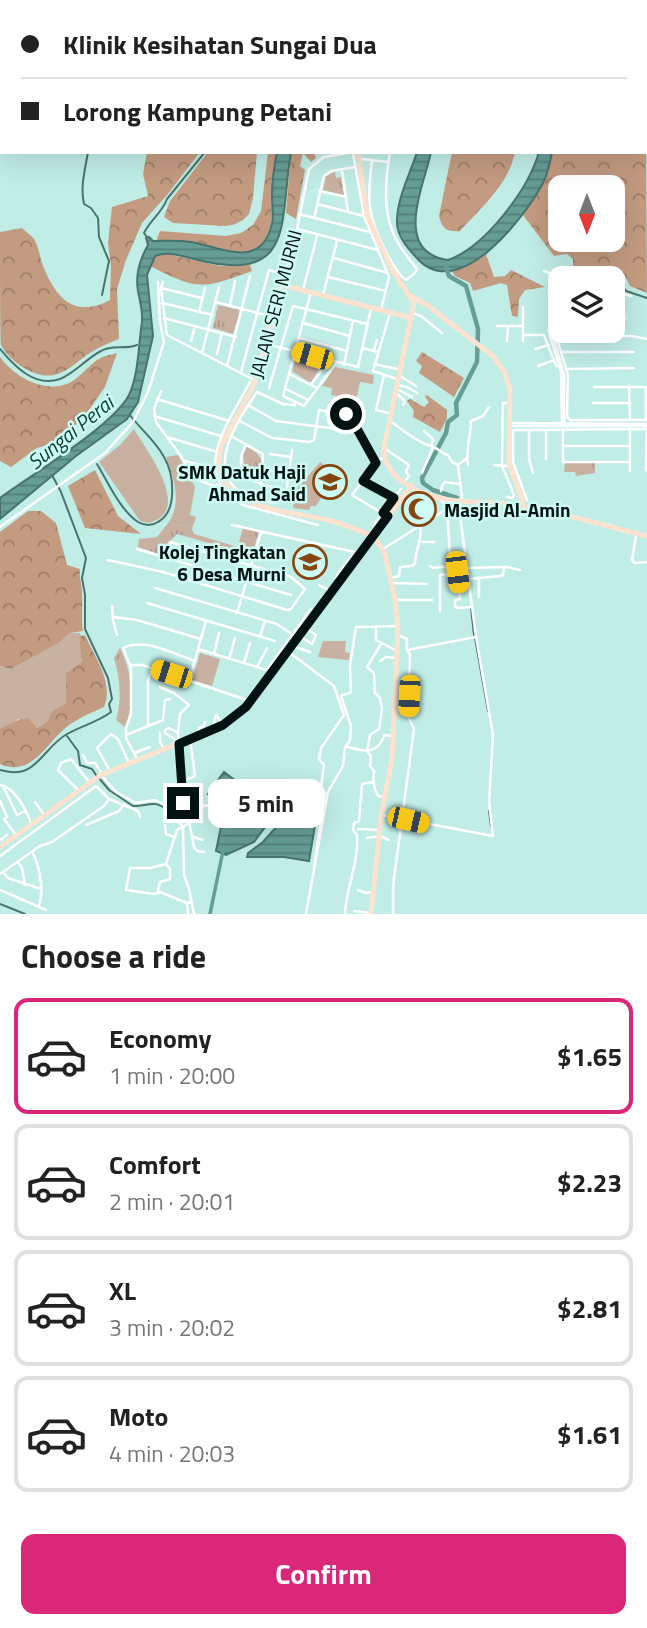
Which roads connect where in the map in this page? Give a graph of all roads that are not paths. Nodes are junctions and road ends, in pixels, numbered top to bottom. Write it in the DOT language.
graph roads {
  1 [pos="357,154"];
  2 [pos="390,154"];
  3 [pos="372,160"];
  4 [pos="388,162"];
  5 [pos="355,167"];
  6 [pos="342,169"];
  7 [pos="319,191"];
  8 [pos="346,197"];
  9 [pos="317,204"];
  10 [pos="348,212"];
  11 [pos="299,214"];
  12 [pos="314,218"];
  13 [pos="369,218"];
  14 [pos="297,229"];
  15 [pos="370,232"];
  16 [pos="317,234"];
  17 [pos="338,239"];
  18 [pos="378,250"];
  19 [pos="333,258"];
  20 [pos="544,271"];
  21 [pos="548,272"];
  22 [pos="388,273"];
  23 [pos="285,275"];
  24 [pos="250,276"];
  25 [pos="328,276"];
  26 [pos="235,281"];
  27 [pos="158,282"];
  28 [pos="163,282"];
  29 [pos="282,285"];
  30 [pos="219,286"];
  31 [pos="161,288"];
  32 [pos="205,288"];
  33 [pos="303,290"];
  34 [pos="386,291"];
  35 [pos="312,292"];
  36 [pos="625,292"];
  37 [pos="323,295"];
  38 [pos="631,296"];
  39 [pos="202,298"];
  40 [pos="216,302"];
  41 [pos="415,302"];
  42 [pos="162,303"];
  43 [pos="230,305"];
  44 [pos="523,307"];
  45 [pos="372,308"];
  46 [pos="243,309"];
  47 [pos="307,309"];
  48 [pos="381,310"];
  49 [pos="199,312"];
  50 [pos="257,313"];
  51 [pos="390,313"];
  52 [pos="212,315"];
  53 [pos="413,316"];
  54 [pos="273,317"];
  55 [pos="164,318"];
  56 [pos="353,321"];
  57 [pos="303,323"];
  58 [pos="368,324"];
  59 [pos="195,326"];
  60 [pos="497,326"];
  61 [pos="508,326"];
  62 [pos="523,327"];
  63 [pos="209,329"];
  64 [pos="222,333"];
  65 [pos="442,333"];
  66 [pos="647,333"];
  67 [pos="523,335"];
  68 [pos="350,336"];
  69 [pos="548,336"];
  70 [pos="625,336"];
  71 [pos="236,337"];
  72 [pos="299,338"];
  73 [pos="645,339"];
  74 [pos="377,340"];
  75 [pos="191,341"];
  76 [pos="507,341"];
  77 [pos="523,341"];
  78 [pos="553,343"];
  79 [pos="554,343"];
  80 [pos="556,343"];
  81 [pos="266,344"];
  82 [pos="549,345"];
  83 [pos="281,348"];
  84 [pos="362,348"];
  85 [pos="535,349"];
  86 [pos="347,351"];
  87 [pos="485,351"];
  88 [pos="295,352"];
  89 [pos="562,352"];
  90 [pos="634,352"];
  91 [pos="202,353"];
  92 [pos="376,353"];
  93 [pos="217,354"];
  94 [pos="383,356"];
  95 [pos="554,360"];
  96 [pos="329,361"];
  97 [pos="336,363"];
  98 [pos="374,364"];
  99 [pos="344,365"];
  100 [pos="559,365"];
  101 [pos="227,366"];
  102 [pos="538,366"];
  103 [pos="397,369"];
  104 [pos="566,369"];
  105 [pos="634,369"];
  106 [pos="241,373"];
  107 [pos="289,374"];
  108 [pos="384,375"];
  109 [pos="253,382"];
  110 [pos="311,384"];
  111 [pos="398,384"];
  112 [pos="416,386"];
  113 [pos="629,386"];
  114 [pos="594,387"];
  115 [pos="646,387"];
  116 [pos="269,388"];
  117 [pos="285,388"];
  118 [pos="317,388"];
  119 [pos="161,391"];
  120 [pos="564,392"];
  121 [pos="417,393"];
  122 [pos="412,397"];
  123 [pos="157,399"];
  124 [pos="308,400"];
  125 [pos="593,403"];
  126 [pos="630,403"];
  127 [pos="647,403"];
  128 [pos="508,404"];
  129 [pos="248,405"];
  130 [pos="295,405"];
  131 [pos="403,405"];
  132 [pos="489,407"];
  133 [pos="154,415"];
  134 [pos="391,417"];
  135 [pos="235,420"];
  136 [pos="600,422"];
  137 [pos="316,425"];
  138 [pos="630,425"];
  139 [pos="647,425"];
  140 [pos="509,426"];
  141 [pos="563,426"];
  142 [pos="337,429"];
  143 [pos="529,430"];
  144 [pos="546,430"];
  145 [pos="424,431"];
  146 [pos="221,436"];
  147 [pos="232,436"];
  148 [pos="167,437"];
  149 [pos="246,444"];
  150 [pos="563,446"];
  151 [pos="630,446"];
  152 [pos="647,446"];
  153 [pos="384,447"];
  154 [pos="433,447"];
  155 [pos="292,450"];
  156 [pos="217,453"];
  157 [pos="270,454"];
  158 [pos="291,457"];
  159 [pos="384,457"];
  160 [pos="467,458"];
  161 [pos="546,459"];
  162 [pos="185,461"];
  163 [pos="630,462"];
  164 [pos="647,462"];
  165 [pos="376,463"];
  166 [pos="458,465"];
  167 [pos="494,465"];
  168 [pos="468,466"];
  169 [pos="505,466"];
  170 [pos="215,469"];
  171 [pos="417,469"];
  172 [pos="263,470"];
  173 [pos="646,470"];
  174 [pos="630,471"];
  175 [pos="289,472"];
  176 [pos="533,473"];
  177 [pos="363,481"];
  178 [pos="220,484"];
  179 [pos="261,484"];
  180 [pos="460,484"];
  181 [pos="407,486"];
  182 [pos="286,490"];
  183 [pos="441,495"];
  184 [pos="506,497"];
  185 [pos="394,498"];
  186 [pos="523,499"];
  187 [pos="461,501"];
  188 [pos="273,505"];
  189 [pos="520,508"];
  190 [pos="447,509"];
  191 [pos="532,509"];
  192 [pos="386,514"];
  193 [pos="304,518"];
  194 [pos="318,524"];
  195 [pos="232,525"];
  196 [pos="373,526"];
  197 [pos="420,526"];
  198 [pos="0,527"];
  199 [pos="381,527"];
  200 [pos="302,528"];
  201 [pos="262,531"];
  202 [pos="374,536"];
  203 [pos="636,536"];
  204 [pos="647,538"];
  205 [pos="422,542"];
  206 [pos="434,542"];
  207 [pos="368,545"];
  208 [pos="382,547"];
  209 [pos="137,549"];
  210 [pos="256,549"];
  211 [pos="358,553"];
  212 [pos="165,557"];
  213 [pos="287,559"];
  214 [pos="108,560"];
  215 [pos="647,562"];
  216 [pos="251,566"];
  217 [pos="430,566"];
  218 [pos="451,566"];
  219 [pos="504,568"];
  220 [pos="467,570"];
  221 [pos="520,570"];
  222 [pos="457,572"];
  223 [pos="451,573"];
  224 [pos="336,577"];
  225 [pos="478,578"];
  226 [pos="469,579"];
  227 [pos="391,581"];
  228 [pos="246,582"];
  229 [pos="427,583"];
  230 [pos="320,585"];
  231 [pos="155,588"];
  232 [pos="333,592"];
  233 [pos="291,595"];
  234 [pos="242,597"];
  235 [pos="479,597"];
  236 [pos="395,600"];
  237 [pos="432,600"];
  238 [pos="147,603"];
  239 [pos="112,607"];
  240 [pos="472,607"];
  241 [pos="311,609"];
  242 [pos="440,611"];
  243 [pos="237,612"];
  244 [pos="113,617"];
  245 [pos="206,621"];
  246 [pos="265,621"];
  247 [pos="376,626"];
  248 [pos="398,626"];
  249 [pos="306,628"];
  250 [pos="219,633"];
  251 [pos="117,635"];
  252 [pos="398,635"];
  253 [pos="260,636"];
  254 [pos="297,637"];
  255 [pos="476,637"];
  256 [pos="235,638"];
  257 [pos="201,639"];
  258 [pos="275,641"];
  259 [pos="250,642"];
  260 [pos="381,644"];
  261 [pos="267,648"];
  262 [pos="198,649"];
  263 [pos="290,649"];
  264 [pos="407,650"];
  265 [pos="397,651"];
  266 [pos="310,652"];
  267 [pos="214,654"];
  268 [pos="229,659"];
  269 [pos="396,659"];
  270 [pos="195,661"];
  271 [pos="380,661"];
  272 [pos="244,663"];
  273 [pos="130,665"];
  274 [pos="257,667"];
  275 [pos="152,668"];
  276 [pos="270,671"];
  277 [pos="189,681"];
  278 [pos="160,687"];
  279 [pos="339,695"];
  280 [pos="170,699"];
  281 [pos="251,701"];
  282 [pos="205,722"];
  283 [pos="223,725"];
  284 [pos="148,726"];
  285 [pos="214,730"];
  286 [pos="160,733"];
  287 [pos="178,733"];
  288 [pos="126,735"];
  289 [pos="199,736"];
  290 [pos="394,736"];
  291 [pos="190,739"];
  292 [pos="178,742"];
  293 [pos="346,746"];
  294 [pos="149,747"];
  295 [pos="164,749"];
  296 [pos="366,751"];
  297 [pos="83,755"];
  298 [pos="136,756"];
  299 [pos="129,763"];
  300 [pos="110,771"];
  301 [pos="102,775"];
  302 [pos="188,779"];
  303 [pos="373,782"];
  304 [pos="93,784"];
  305 [pos="1,786"];
  306 [pos="79,791"];
  307 [pos="384,797"];
  308 [pos="109,799"];
  309 [pos="0,801"];
  310 [pos="35,802"];
  311 [pos="66,804"];
  312 [pos="124,805"];
  313 [pos="210,805"];
  314 [pos="186,807"];
  315 [pos="26,811"];
  316 [pos="382,815"];
  317 [pos="45,816"];
  318 [pos="140,817"];
  319 [pos="402,819"];
  320 [pos="188,824"];
  321 [pos="32,825"];
  322 [pos="86,825"];
  323 [pos="183,827"];
  324 [pos="358,829"];
  325 [pos="177,830"];
  326 [pos="380,833"];
  327 [pos="7,835"];
  328 [pos="17,836"];
  329 [pos="174,837"];
  330 [pos="193,837"];
  331 [pos="367,838"];
  332 [pos="203,840"];
  333 [pos="389,840"];
  334 [pos="1,841"];
  335 [pos="32,852"];
  336 [pos="204,852"];
  337 [pos="0,856"];
  338 [pos="18,862"];
  339 [pos="166,864"];
  340 [pos="314,867"];
  341 [pos="2,873"];
  342 [pos="25,885"];
  343 [pos="41,889"];
  344 [pos="0,890"];
  345 [pos="358,890"];
  346 [pos="373,891"];
  347 [pos="158,892"];
  348 [pos="189,902"];
  349 [pos="39,906"];
  350 [pos="46,910"];
  351 [pos="354,911"];
  352 [pos="188,914"];
  353 [pos="194,914"];
  354 [pos="306,914"];
  355 [pos="345,914"];
  356 [pos="371,914"];
  357 [pos="393,914"];
  1 -- 3 [label="street"];
  1 -- 5 [label="street"];
  1 -- 11 [label="street, JALAN SERI MURNI"];
  1 -- 13 [label="main road"];
  2 -- 4 [label="street"];
  3 -- 4 [label="street"];
  3 -- 13 [label="street"];
  4 -- 13 [label="street"];
  5 -- 6 [label="street"];
  5 -- 13 [label="street"];
  6 -- 7 [label="street"];
  6 -- 8 [label="street"];
  7 -- 8 [label="street"];
  7 -- 9 [label="street"];
  8 -- 10 [label="street"];
  9 -- 10 [label="street"];
  9 -- 12 [label="street"];
  10 -- 13 [label="street"];
  11 -- 12 [label="street"];
  11 -- 14 [label="street, JALAN SERI MURNI"];
  12 -- 15 [label="street"];
  13 -- 15 [label="street"];
  13 -- 41 [label="main road"];
  14 -- 16 [label="street"];
  14 -- 23 [label="street, JALAN SERI MURNI"];
  15 -- 18 [label="street"];
  16 -- 17 [label="street"];
  16 -- 33 [label="street"];
  17 -- 18 [label="street"];
  17 -- 19 [label="street"];
  18 -- 22 [label="street"];
  19 -- 22 [label="street"];
  19 -- 25 [label="street"];
  20 -- 21 [label="street"];
  22 -- 34 [label="street"];
  23 -- 29 [label="street, JALAN SERI MURNI"];
  23 -- 50 [label="street"];
  24 -- 46 [label="street"];
  25 -- 34 [label="street"];
  25 -- 37 [label="street"];
  26 -- 43 [label="street"];
  27 -- 198 [label="street"];
  28 -- 31 [label="street"];
  29 -- 33 [label="main road"];
  29 -- 54 [label="main road, JALAN SERI MURNI"];
  30 -- 40 [label="street"];
  31 -- 39 [label="street"];
  31 -- 42 [label="street"];
  32 -- 39 [label="street"];
  33 -- 35 [label="main road"];
  34 -- 48 [label="street"];
  35 -- 37 [label="main road"];
  35 -- 47 [label="street"];
  36 -- 38 [label="street"];
  37 -- 45 [label="main road"];
  39 -- 49 [label="street"];
  40 -- 43 [label="street"];
  40 -- 52 [label="street"];
  41 -- 53 [label="main road"];
  41 -- 87 [label="main road"];
  42 -- 49 [label="street"];
  42 -- 55 [label="street"];
  43 -- 46 [label="street"];
  44 -- 62 [label="street"];
  45 -- 48 [label="main road"];
  45 -- 58 [label="street"];
  46 -- 50 [label="street"];
  46 -- 71 [label="street"];
  47 -- 56 [label="street"];
  47 -- 57 [label="street"];
  47 -- 83 [label="street"];
  48 -- 51 [label="main road"];
  49 -- 52 [label="street"];
  50 -- 54 [label="street"];
  50 -- 106 [label="street"];
  51 -- 53 [label="main road"];
  51 -- 92 [label="street"];
  52 -- 63 [label="street"];
  53 -- 65 [label="street"];
  53 -- 111 [label="main road"];
  54 -- 81 [label="main road, JALAN SERI MURNI"];
  55 -- 59 [label="street"];
  55 -- 91 [label="street"];
  56 -- 58 [label="street"];
  56 -- 68 [label="street"];
  57 -- 68 [label="street"];
  57 -- 72 [label="street"];
  58 -- 84 [label="street"];
  59 -- 63 [label="street"];
  59 -- 75 [label="street"];
  60 -- 61 [label="street"];
  61 -- 62 [label="street"];
  61 -- 76 [label="street"];
  62 -- 67 [label="street"];
  63 -- 64 [label="street"];
  63 -- 91 [label="street"];
  64 -- 71 [label="street"];
  64 -- 93 [label="street"];
  66 -- 73 [label="street"];
  67 -- 69 [label="street"];
  67 -- 77 [label="street"];
  68 -- 86 [label="street"];
  70 -- 73 [label="street"];
  71 -- 101 [label="street"];
  72 -- 86 [label="street"];
  72 -- 88 [label="street"];
  74 -- 92 [label="street"];
  78 -- 100 [label="street"];
  79 -- 120 [label="street"];
  80 -- 89 [label="street"];
  81 -- 83 [label="street"];
  81 -- 109 [label="main road, JALAN SERI MURNI"];
  82 -- 85 [label="street"];
  82 -- 95 [label="street"];
  83 -- 88 [label="street"];
  83 -- 116 [label="street"];
  84 -- 92 [label="street"];
  84 -- 99 [label="street"];
  86 -- 99 [label="street"];
  87 -- 128 [label="main road"];
  87 -- 140 [label="main road"];
  88 -- 96 [label="street"];
  88 -- 107 [label="street"];
  89 -- 90 [label="street"];
  89 -- 104 [label="street"];
  91 -- 101 [label="street"];
  92 -- 94 [label="street"];
  92 -- 98 [label="street"];
  95 -- 100 [label="street"];
  95 -- 102 [label="street"];
  96 -- 97 [label="street"];
  96 -- 110 [label="street"];
  97 -- 99 [label="street"];
  97 -- 118 [label="street"];
  98 -- 103 [label="street"];
  98 -- 108 [label="street"];
  100 -- 120 [label="street"];
  101 -- 106 [label="street"];
  104 -- 105 [label="street"];
  104 -- 120 [label="street"];
  106 -- 109 [label="street"];
  107 -- 110 [label="street"];
  107 -- 117 [label="street"];
  108 -- 111 [label="street"];
  108 -- 134 [label="street"];
  109 -- 135 [label="main road, JALAN SERI MURNI"];
  110 -- 118 [label="street"];
  111 -- 112 [label="street"];
  111 -- 121 [label="street"];
  111 -- 122 [label="street"];
  111 -- 131 [label="street"];
  111 -- 134 [label="main road"];
  113 -- 114 [label="street"];
  113 -- 115 [label="street"];
  113 -- 126 [label="street"];
  115 -- 127 [label="street"];
  117 -- 124 [label="street"];
  117 -- 124 [label="street"];
  118 -- 124 [label="street"];
  119 -- 123 [label="street"];
  120 -- 136 [label="street"];
  120 -- 141 [label="street"];
  123 -- 133 [label="street"];
  123 -- 135 [label="street"];
  125 -- 126 [label="street"];
  126 -- 138 [label="street"];
  127 -- 139 [label="street"];
  128 -- 140 [label="main road"];
  128 -- 169 [label="street"];
  129 -- 130 [label="street"];
  129 -- 135 [label="street"];
  129 -- 137 [label="street"];
  132 -- 160 [label="street"];
  133 -- 146 [label="street"];
  133 -- 148 [label="street"];
  134 -- 153 [label="main road"];
  134 -- 154 [label="street"];
  135 -- 137 [label="street"];
  135 -- 146 [label="street"];
  135 -- 147 [label="street"];
  135 -- 156 [label="main road, JALAN SERI MURNI"];
  136 -- 138 [label="street"];
  136 -- 141 [label="street"];
  137 -- 142 [label="street"];
  137 -- 165 [label="street"];
  138 -- 139 [label="street"];
  138 -- 139 [label="street"];
  138 -- 141 [label="street"];
  138 -- 151 [label="street"];
  139 -- 152 [label="street"];
  140 -- 141 [label="street"];
  140 -- 143 [label="street"];
  140 -- 169 [label="main road"];
  140 -- 186 [label="main road"];
  141 -- 144 [label="street"];
  141 -- 150 [label="street"];
  143 -- 144 [label="street"];
  143 -- 176 [label="street"];
  144 -- 161 [label="street"];
  145 -- 154 [label="street"];
  146 -- 156 [label="street"];
  147 -- 149 [label="street"];
  147 -- 188 [label="street"];
  148 -- 156 [label="street"];
  148 -- 162 [label="street"];
  149 -- 172 [label="street"];
  149 -- 179 [label="street"];
  150 -- 151 [label="street"];
  150 -- 163 [label="street"];
  151 -- 163 [label="street"];
  152 -- 164 [label="street"];
  153 -- 159 [label="main road"];
  153 -- 181 [label="street"];
  154 -- 166 [label="street"];
  154 -- 171 [label="street"];
  155 -- 158 [label="street"];
  156 -- 170 [label="street"];
  156 -- 188 [label="main road"];
  157 -- 158 [label="street"];
  158 -- 175 [label="street"];
  159 -- 165 [label="street"];
  159 -- 181 [label="main road"];
  160 -- 166 [label="street"];
  160 -- 168 [label="street"];
  162 -- 170 [label="street"];
  162 -- 178 [label="street"];
  163 -- 174 [label="street"];
  164 -- 173 [label="street"];
  165 -- 177 [label="street"];
  166 -- 180 [label="street"];
  167 -- 169 [label="street"];
  169 -- 184 [label="street"];
  169 -- 186 [label="main road"];
  170 -- 178 [label="street"];
  172 -- 175 [label="street"];
  172 -- 179 [label="street"];
  175 -- 182 [label="street"];
  177 -- 185 [label="street"];
  177 -- 192 [label="street"];
  178 -- 193 [label="street"];
  179 -- 182 [label="street"];
  180 -- 183 [label="street"];
  180 -- 187 [label="street"];
  181 -- 183 [label="main road"];
  181 -- 185 [label="street"];
  181 -- 192 [label="main road"];
  182 -- 188 [label="street"];
  183 -- 187 [label="main road"];
  183 -- 190 [label="street"];
  185 -- 192 [label="street"];
  186 -- 189 [label="main road"];
  186 -- 191 [label="main road"];
  187 -- 189 [label="main road"];
  187 -- 220 [label="street"];
  188 -- 193 [label="main road"];
  189 -- 191 [label="main road"];
  189 -- 203 [label="main road"];
  190 -- 197 [label="street"];
  190 -- 218 [label="street"];
  191 -- 204 [label="main road"];
  192 -- 196 [label="street"];
  192 -- 199 [label="main road"];
  193 -- 194 [label="street"];
  193 -- 200 [label="street"];
  193 -- 202 [label="main road"];
  195 -- 201 [label="street"];
  197 -- 205 [label="street"];
  197 -- 208 [label="street"];
  199 -- 202 [label="main road"];
  199 -- 208 [label="main road"];
  201 -- 210 [label="street"];
  201 -- 211 [label="street"];
  202 -- 207 [label="main road"];
  202 -- 208 [label="main road"];
  203 -- 204 [label="main road"];
  203 -- 215 [label="street"];
  205 -- 206 [label="street"];
  205 -- 227 [label="street"];
  207 -- 208 [label="main road"];
  207 -- 211 [label="main road"];
  208 -- 227 [label="main road"];
  209 -- 212 [label="street"];
  210 -- 213 [label="street"];
  210 -- 216 [label="street"];
  211 -- 224 [label="street"];
  211 -- 232 [label="main road"];
  212 -- 216 [label="street"];
  212 -- 228 [label="street"];
  214 -- 234 [label="street"];
  216 -- 228 [label="street"];
  216 -- 234 [label="street"];
  217 -- 218 [label="street"];
  218 -- 223 [label="street"];
  219 -- 220 [label="street"];
  219 -- 221 [label="street"];
  219 -- 225 [label="street"];
  220 -- 222 [label="street"];
  220 -- 226 [label="street"];
  222 -- 223 [label="street"];
  222 -- 240 [label="street"];
  223 -- 242 [label="street"];
  225 -- 226 [label="street"];
  225 -- 235 [label="street"];
  226 -- 240 [label="street"];
  227 -- 229 [label="street"];
  227 -- 236 [label="main road"];
  228 -- 233 [label="street"];
  228 -- 234 [label="street"];
  230 -- 232 [label="street"];
  231 -- 243 [label="street"];
  232 -- 249 [label="main road"];
  234 -- 243 [label="street"];
  236 -- 237 [label="street"];
  236 -- 248 [label="main road"];
  238 -- 245 [label="street"];
  239 -- 244 [label="street"];
  240 -- 255 [label="street"];
  241 -- 254 [label="street"];
  243 -- 246 [label="street"];
  244 -- 251 [label="street"];
  244 -- 257 [label="street"];
  245 -- 253 [label="street"];
  245 -- 257 [label="street"];
  246 -- 253 [label="street"];
  246 -- 254 [label="street"];
  247 -- 248 [label="street"];
  247 -- 260 [label="street"];
  247 -- 279 [label="street"];
  248 -- 252 [label="main road"];
  249 -- 254 [label="main road"];
  249 -- 254 [label="street"];
  250 -- 267 [label="street"];
  252 -- 264 [label="street"];
  252 -- 265 [label="main road"];
  253 -- 258 [label="street"];
  254 -- 263 [label="main road"];
  254 -- 276 [label="street"];
  255 -- 264 [label="street"];
  255 -- 319 [label="street"];
  256 -- 268 [label="street"];
  257 -- 262 [label="street"];
  259 -- 272 [label="street"];
  260 -- 265 [label="street"];
  260 -- 296 [label="street"];
  261 -- 274 [label="street"];
  262 -- 267 [label="street"];
  262 -- 270 [label="street"];
  263 -- 266 [label="street"];
  263 -- 276 [label="main road"];
  263 -- 279 [label="street"];
  264 -- 319 [label="street"];
  265 -- 269 [label="main road"];
  267 -- 268 [label="street"];
  268 -- 272 [label="street"];
  269 -- 271 [label="street"];
  269 -- 290 [label="main road"];
  270 -- 273 [label="street"];
  270 -- 277 [label="street"];
  272 -- 274 [label="street"];
  273 -- 275 [label="street"];
  273 -- 288 [label="street"];
  274 -- 276 [label="street"];
  275 -- 277 [label="street"];
  275 -- 284 [label="street"];
  276 -- 281 [label="main road"];
  277 -- 281 [label="street"];
  278 -- 287 [label="street"];
  279 -- 293 [label="street"];
  279 -- 340 [label="street"];
  280 -- 284 [label="street"];
  281 -- 283 [label="main road"];
  282 -- 289 [label="street"];
  283 -- 285 [label="main road"];
  283 -- 285 [label="street"];
  284 -- 288 [label="street"];
  285 -- 289 [label="main road"];
  286 -- 295 [label="street"];
  287 -- 292 [label="street"];
  287 -- 292 [label="street"];
  288 -- 298 [label="street"];
  289 -- 291 [label="main road"];
  290 -- 296 [label="street"];
  290 -- 307 [label="main road"];
  291 -- 292 [label="main road"];
  291 -- 302 [label="street"];
  292 -- 295 [label="main road"];
  292 -- 314 [label="street"];
  293 -- 296 [label="street"];
  293 -- 340 [label="street"];
  294 -- 298 [label="street"];
  295 -- 298 [label="main road"];
  296 -- 303 [label="street"];
  297 -- 301 [label="street"];
  298 -- 299 [label="main road"];
  299 -- 300 [label="main road"];
  299 -- 300 [label="street"];
  300 -- 301 [label="main road"];
  301 -- 304 [label="main road"];
  301 -- 323 [label="street"];
  303 -- 307 [label="street"];
  303 -- 355 [label="street"];
  304 -- 306 [label="main road"];
  304 -- 306 [label="street"];
  304 -- 308 [label="street"];
  304 -- 311 [label="street"];
  305 -- 315 [label="street"];
  305 -- 315 [label="street"];
  306 -- 311 [label="main road"];
  307 -- 316 [label="main road"];
  308 -- 312 [label="street"];
  308 -- 335 [label="street"];
  309 -- 328 [label="street"];
  310 -- 317 [label="street"];
  311 -- 317 [label="main road"];
  311 -- 337 [label="street"];
  312 -- 318 [label="street"];
  312 -- 322 [label="street"];
  313 -- 314 [label="street"];
  314 -- 320 [label="street"];
  315 -- 321 [label="street"];
  316 -- 319 [label="street"];
  316 -- 326 [label="main road"];
  317 -- 321 [label="main road"];
  319 -- 357 [label="street"];
  320 -- 323 [label="street"];
  320 -- 330 [label="street"];
  321 -- 328 [label="main road"];
  323 -- 325 [label="street"];
  323 -- 348 [label="street"];
  324 -- 326 [label="street"];
  325 -- 329 [label="street"];
  325 -- 329 [label="street"];
  326 -- 331 [label="street"];
  326 -- 333 [label="street"];
  326 -- 346 [label="main road"];
  327 -- 334 [label="street"];
  328 -- 334 [label="main road"];
  329 -- 339 [label="street"];
  330 -- 332 [label="street"];
  330 -- 336 [label="street"];
  335 -- 338 [label="street"];
  335 -- 343 [label="street"];
  338 -- 341 [label="street"];
  338 -- 342 [label="street"];
  339 -- 347 [label="street"];
  339 -- 347 [label="street"];
  340 -- 354 [label="street"];
  341 -- 342 [label="street"];
  342 -- 343 [label="street"];
  343 -- 349 [label="street"];
  344 -- 349 [label="street"];
  345 -- 346 [label="street"];
  346 -- 356 [label="main road"];
  347 -- 348 [label="street"];
  348 -- 352 [label="street"];
  348 -- 353 [label="street"];
  349 -- 350 [label="street"];
  351 -- 356 [label="street"];
}
